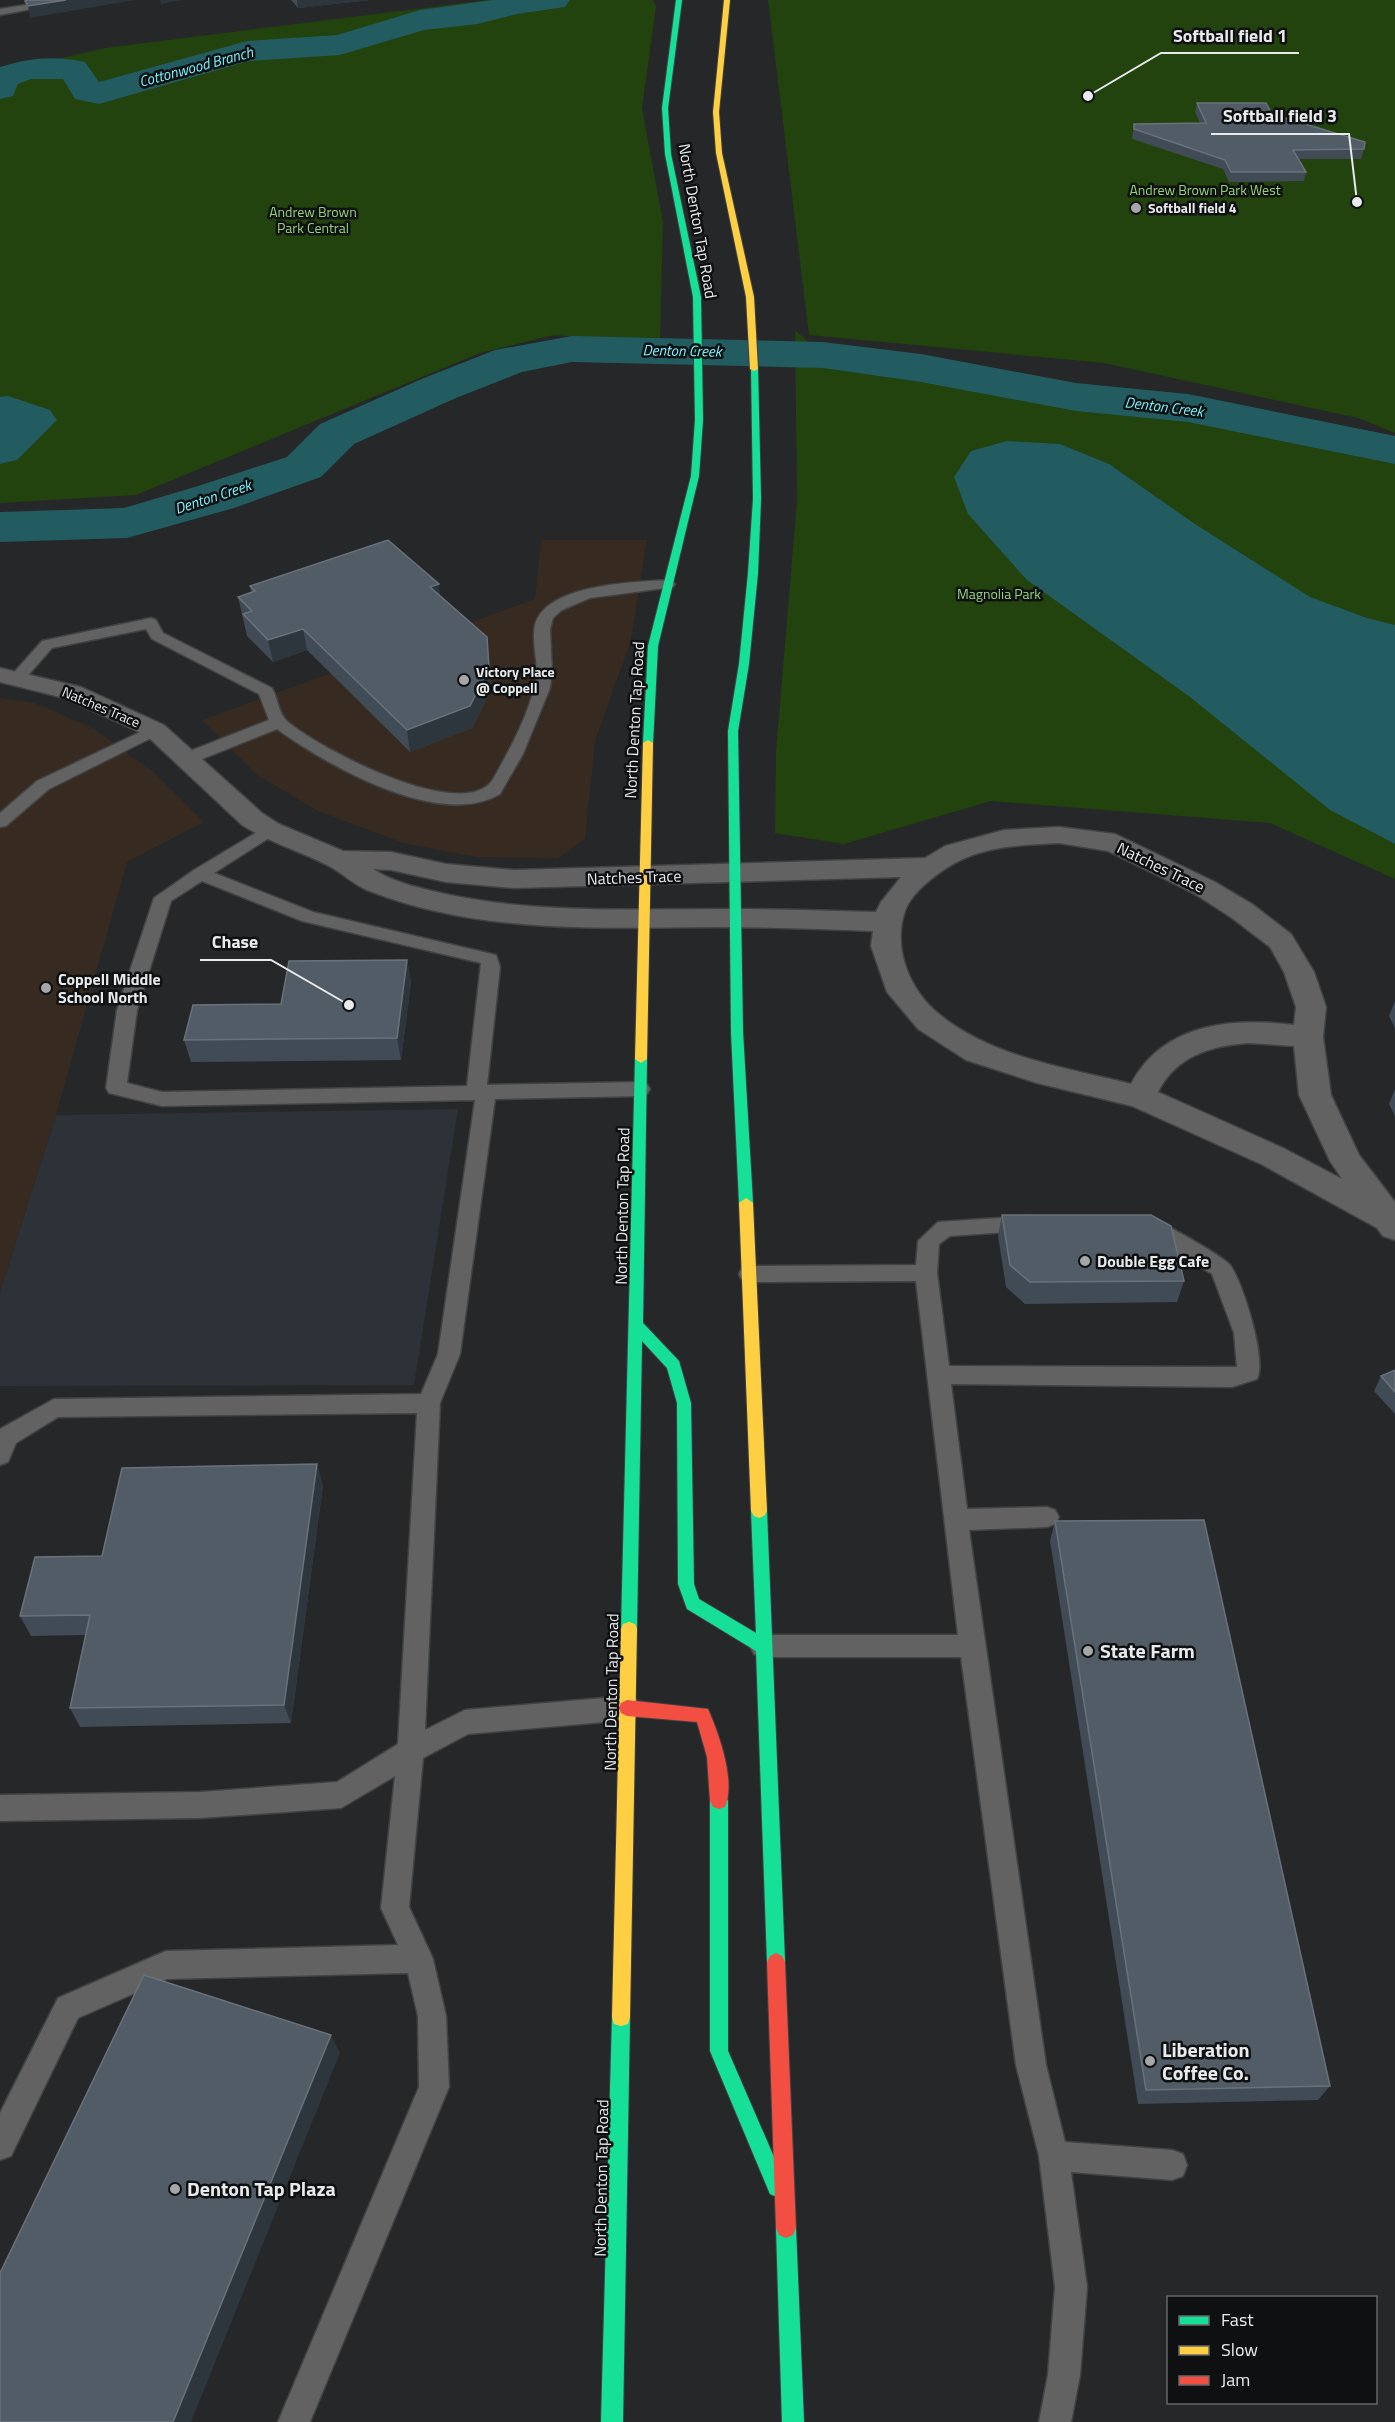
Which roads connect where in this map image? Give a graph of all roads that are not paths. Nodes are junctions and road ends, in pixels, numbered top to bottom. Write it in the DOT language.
graph roads {
  1 [pos="74,0"];
  2 [pos="679,3"];
  3 [pos="727,4"];
  4 [pos="0,12"];
  5 [pos="668,584"];
  6 [pos="9,676"];
  7 [pos="279,722"];
  8 [pos="155,730"];
  9 [pos="186,759"];
  10 [pos="0,822"];
  11 [pos="269,830"];
  12 [pos="339,860"];
  13 [pos="930,867"];
  14 [pos="200,874"];
  15 [pos="735,874"];
  16 [pos="644,876"];
  17 [pos="735,918"];
  18 [pos="643,919"];
  19 [pos="889,922"];
  20 [pos="1308,1037"];
  21 [pos="640,1089"];
  22 [pos="481,1093"];
  23 [pos="1140,1097"];
  24 [pos="1391,1223"];
  25 [pos="1056,1225"];
  26 [pos="1126,1226"];
  27 [pos="926,1273"];
  28 [pos="750,1274"];
  29 [pos="636,1325"];
  30 [pos="940,1376"];
  31 [pos="429,1403"];
  32 [pos="0,1455"];
  33 [pos="1047,1517"];
  34 [pos="956,1520"];
  35 [pos="764,1646"];
  36 [pos="973,1646"];
  37 [pos="627,1708"];
  38 [pos="411,1751"];
  39 [pos="0,1808"];
  40 [pos="419,1959"];
  41 [pos="0,2145"];
  42 [pos="1054,2156"];
  43 [pos="1172,2165"];
  44 [pos="785,2206"];
  45 [pos="294,2422"];
  46 [pos="612,2422"];
  47 [pos="793,2422"];
  48 [pos="1055,2422"];
  1 -- 4 [label="lane"];
  2 -- 5 [label="main road, North Denton Tap Road"];
  3 -- 15 [label="main road, North Denton Tap Road"];
  5 -- 7 [label="lane"];
  5 -- 16 [label="main road, North Denton Tap Road"];
  6 -- 7 [label="lane"];
  6 -- 8 [label="street, Natches Trace"];
  7 -- 9 [label="lane"];
  8 -- 9 [label="street, Natches Trace"];
  8 -- 10 [label="lane"];
  9 -- 11 [label="street, Natches Trace"];
  11 -- 12 [label="street, Natches Trace"];
  11 -- 14 [label="lane"];
  12 -- 16 [label="street, Natches Trace"];
  12 -- 18 [label="street, Natches Trace"];
  13 -- 15 [label="street, Natches Trace"];
  13 -- 19 [label="street, Natches Trace"];
  13 -- 20 [label="street, Natches Trace"];
  14 -- 22 [label="lane"];
  14 -- 22 [label="lane"];
  15 -- 16 [label="street, Natches Trace"];
  15 -- 17 [label="main road, North Denton Tap Road"];
  16 -- 18 [label="main road, North Denton Tap Road"];
  17 -- 18 [label="street, Natches Trace"];
  17 -- 19 [label="street, Natches Trace"];
  17 -- 28 [label="main road, North Denton Tap Road"];
  18 -- 21 [label="main road, North Denton Tap Road"];
  19 -- 23 [label="street, Natches Trace"];
  20 -- 23 [label="street"];
  20 -- 24 [label="street, Natches Trace"];
  21 -- 22 [label="lane"];
  21 -- 29 [label="main road, North Denton Tap Road"];
  22 -- 31 [label="lane"];
  23 -- 24 [label="street, Natches Trace"];
  25 -- 27 [label="lane"];
  26 -- 30 [label="lane"];
  27 -- 28 [label="lane"];
  27 -- 30 [label="lane"];
  28 -- 35 [label="main road, North Denton Tap Road"];
  29 -- 35 [label="main road"];
  29 -- 37 [label="main road, North Denton Tap Road"];
  30 -- 34 [label="lane"];
  31 -- 32 [label="lane"];
  31 -- 38 [label="lane"];
  33 -- 34 [label="lane"];
  34 -- 36 [label="lane"];
  35 -- 36 [label="lane"];
  35 -- 44 [label="main road, North Denton Tap Road"];
  36 -- 42 [label="lane"];
  37 -- 38 [label="lane"];
  37 -- 44 [label="main road"];
  37 -- 46 [label="main road, North Denton Tap Road"];
  38 -- 39 [label="lane"];
  38 -- 40 [label="lane"];
  40 -- 41 [label="lane"];
  40 -- 45 [label="lane"];
  42 -- 43 [label="lane"];
  42 -- 48 [label="lane"];
  44 -- 47 [label="main road, North Denton Tap Road"];
}
